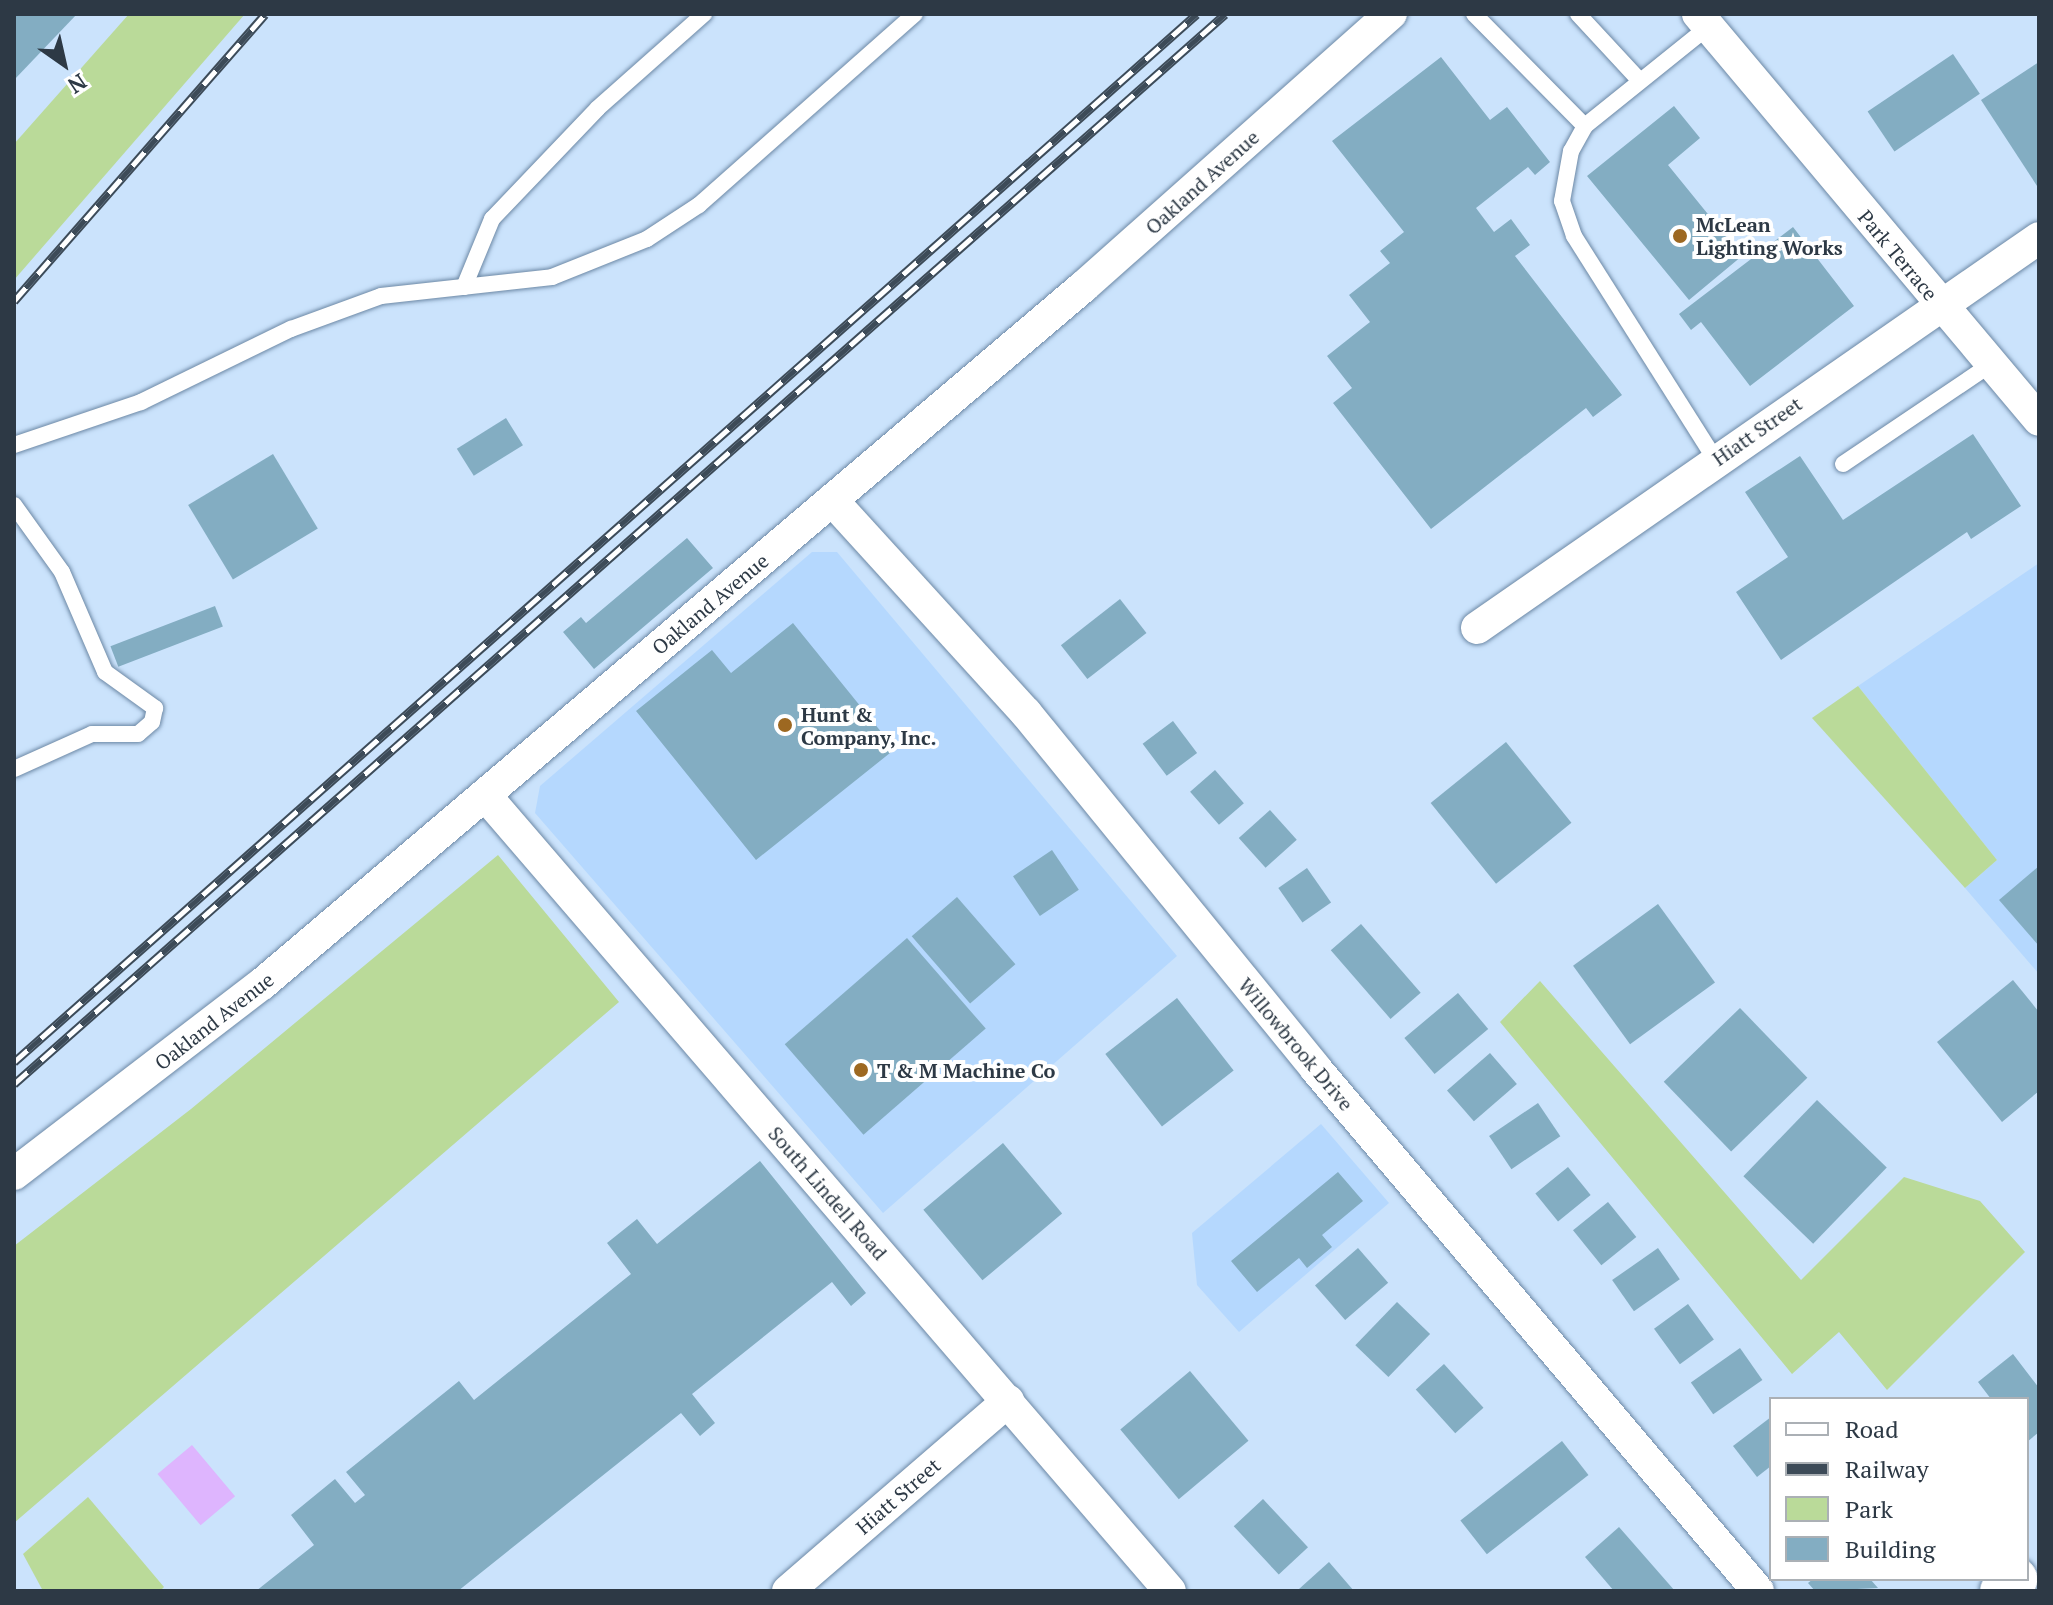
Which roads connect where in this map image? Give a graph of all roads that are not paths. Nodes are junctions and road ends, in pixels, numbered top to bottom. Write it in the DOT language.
graph roads {
  1 [pos="704,14"];
  2 [pos="915,14"];
  3 [pos="1391,14"];
  4 [pos="1474,14"];
  5 [pos="1578,14"];
  6 [pos="1703,20"];
  7 [pos="1640,81"];
  8 [pos="1585,126"];
  9 [pos="2039,238"];
  10 [pos="464,287"];
  11 [pos="1939,304"];
  12 [pos="1991,364"];
  13 [pos="2039,420"];
  14 [pos="14,445"];
  15 [pos="1716,461"];
  16 [pos="1843,464"];
  17 [pos="832,500"];
  18 [pos="14,505"];
  19 [pos="1477,628"];
  20 [pos="14,769"];
  21 [pos="485,795"];
  22 [pos="14,1174"];
  23 [pos="1008,1401"];
  24 [pos="788,1591"];
  25 [pos="1170,1591"];
  26 [pos="1758,1591"];
  1 -- 10 [label="lane"];
  2 -- 10 [label="lane"];
  3 -- 17 [label="street, Oakland Avenue"];
  4 -- 8 [label="lane"];
  5 -- 7 [label="lane"];
  6 -- 7 [label="lane"];
  6 -- 11 [label="street, Park Terrace"];
  7 -- 8 [label="lane"];
  8 -- 15 [label="lane"];
  9 -- 11 [label="street, Hiatt Street"];
  10 -- 14 [label="lane"];
  11 -- 12 [label="street, Park Terrace"];
  11 -- 15 [label="street, Hiatt Street"];
  12 -- 13 [label="street, Park Terrace"];
  12 -- 16 [label="lane"];
  15 -- 19 [label="street, Hiatt Street"];
  17 -- 21 [label="street, Oakland Avenue"];
  17 -- 26 [label="street, Willowbrook Drive"];
  18 -- 20 [label="lane"];
  21 -- 22 [label="street, Oakland Avenue"];
  21 -- 23 [label="street, South Lindell Road"];
  23 -- 24 [label="street, Hiatt Street"];
  23 -- 25 [label="street, South Lindell Road"];
}
